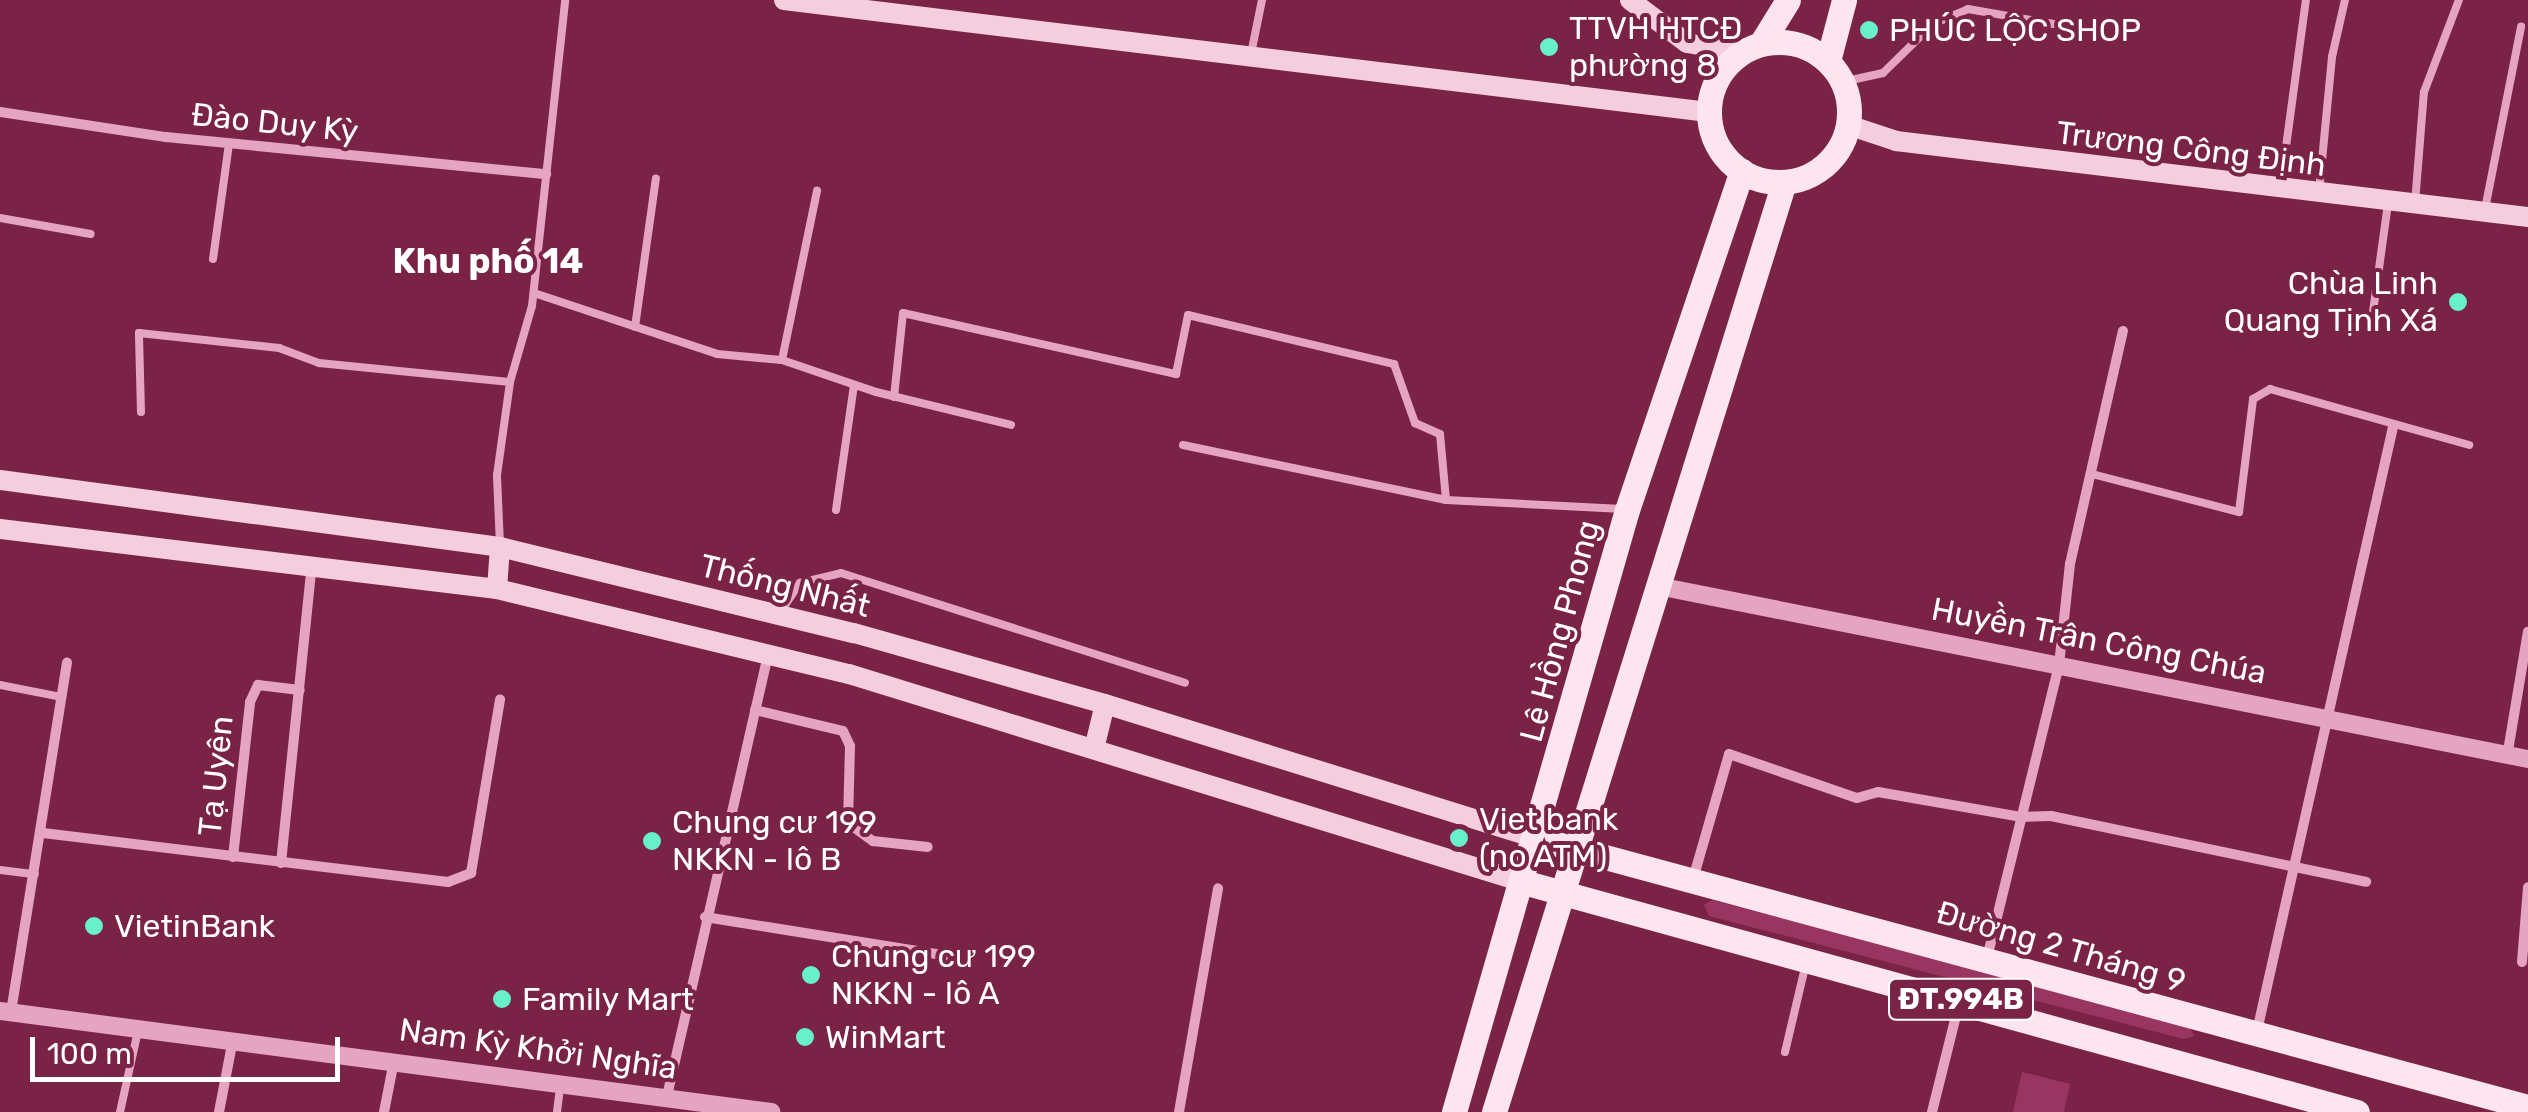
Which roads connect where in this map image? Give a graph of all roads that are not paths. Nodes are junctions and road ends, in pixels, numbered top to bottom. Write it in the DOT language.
graph roads {
  1 [pos="565,0"];
  2 [pos="784,0"];
  3 [pos="1262,0"];
  4 [pos="1630,0"];
  5 [pos="1788,0"];
  6 [pos="1844,0"];
  7 [pos="2306,0"];
  8 [pos="2345,0"];
  9 [pos="2459,0"];
  10 [pos="2054,24"];
  11 [pos="2520,28"];
  12 [pos="1751,47"];
  13 [pos="1250,58"];
  14 [pos="1835,71"];
  15 [pos="0,112"];
  16 [pos="1708,112"];
  17 [pos="1848,125"];
  18 [pos="230,143"];
  19 [pos="1742,172"];
  20 [pos="546,174"];
  21 [pos="656,178"];
  22 [pos="1784,182"];
  23 [pos="816,191"];
  24 [pos="2281,191"];
  25 [pos="2319,196"];
  26 [pos="2388,204"];
  27 [pos="2414,208"];
  28 [pos="2485,212"];
  29 [pos="2528,217"];
  30 [pos="0,218"];
  31 [pos="92,234"];
  32 [pos="213,260"];
  33 [pos="534,293"];
  34 [pos="635,326"];
  35 [pos="2370,326"];
  36 [pos="2124,332"];
  37 [pos="782,360"];
  38 [pos="510,382"];
  39 [pos="854,385"];
  40 [pos="894,397"];
  41 [pos="141,412"];
  42 [pos="1010,426"];
  43 [pos="2393,428"];
  44 [pos="2469,445"];
  45 [pos="1183,446"];
  46 [pos="2092,474"];
  47 [pos="0,480"];
  48 [pos="1446,500"];
  49 [pos="836,510"];
  50 [pos="1627,510"];
  51 [pos="0,529"];
  52 [pos="500,547"];
  53 [pos="312,563"];
  54 [pos="1658,586"];
  55 [pos="496,589"];
  56 [pos="780,615"];
  57 [pos="2528,632"];
  58 [pos="768,654"];
  59 [pos="68,662"];
  60 [pos="2058,665"];
  61 [pos="1185,683"];
  62 [pos="0,685"];
  63 [pos="300,690"];
  64 [pos="61,697"];
  65 [pos="500,699"];
  66 [pos="1105,704"];
  67 [pos="755,710"];
  68 [pos="2324,713"];
  69 [pos="1094,749"];
  70 [pos="2508,751"];
  71 [pos="2528,759"];
  72 [pos="2021,818"];
  73 [pos="42,833"];
  74 [pos="1535,838"];
  75 [pos="928,848"];
  76 [pos="1576,850"];
  77 [pos="233,857"];
  78 [pos="281,863"];
  79 [pos="0,870"];
  80 [pos="2293,870"];
  81 [pos="36,874"];
  82 [pos="1692,881"];
  83 [pos="1523,882"];
  84 [pos="2366,882"];
  85 [pos="2528,886"];
  86 [pos="1218,888"];
  87 [pos="1563,892"];
  88 [pos="705,917"];
  89 [pos="1807,958"];
  90 [pos="1987,958"];
  91 [pos="966,959"];
  92 [pos="2522,962"];
  93 [pos="1961,999"];
  94 [pos="6,1012"];
  95 [pos="138,1027"];
  96 [pos="2256,1036"];
  97 [pos="233,1039"];
  98 [pos="1786,1052"];
  99 [pos="394,1060"];
  100 [pos="561,1082"];
  101 [pos="2244,1082"];
  102 [pos="667,1096"];
  103 [pos="711,1107"];
  104 [pos="2528,1107"];
  105 [pos="120,1112"];
  106 [pos="219,1112"];
  107 [pos="384,1112"];
  108 [pos="557,1112"];
  109 [pos="771,1112"];
  110 [pos="1179,1112"];
  111 [pos="1454,1112"];
  112 [pos="1494,1112"];
  113 [pos="1932,1112"];
  114 [pos="2356,1112"];
  1 -- 20 [label="lane"];
  2 -- 13 [label="main road"];
  3 -- 13 [label="lane"];
  4 -- 12 [label="main road"];
  5 -- 12 [label="main road"];
  6 -- 14 [label="main road"];
  7 -- 24 [label="lane"];
  8 -- 25 [label="lane"];
  9 -- 27 [label="lane"];
  10 -- 14 [label="lane"];
  11 -- 28 [label="lane"];
  12 -- 14 [label="main road"];
  12 -- 16 [label="main road"];
  13 -- 16 [label="main road"];
  14 -- 17 [label="main road"];
  15 -- 18 [label="street, Đào Duy Kỳ"];
  16 -- 19 [label="main road"];
  17 -- 22 [label="main road"];
  17 -- 24 [label="main road, Trương Công Định"];
  18 -- 20 [label="street, Đào Duy Kỳ"];
  18 -- 32 [label="lane"];
  19 -- 22 [label="main road"];
  19 -- 50 [label="main road, Lê Hồng Phong"];
  20 -- 33 [label="lane"];
  21 -- 34 [label="lane"];
  22 -- 54 [label="main road"];
  23 -- 37 [label="lane"];
  24 -- 25 [label="main road, Trương Công Định"];
  25 -- 26 [label="main road, Trương Công Định"];
  26 -- 27 [label="main road, Trương Công Định"];
  26 -- 35 [label="lane"];
  27 -- 28 [label="main road, Trương Công Định"];
  28 -- 29 [label="main road, Trương Công Định"];
  30 -- 31 [label="lane"];
  33 -- 34 [label="lane"];
  33 -- 38 [label="lane"];
  34 -- 37 [label="lane"];
  36 -- 46 [label="street"];
  37 -- 39 [label="lane"];
  38 -- 41 [label="lane"];
  38 -- 52 [label="lane"];
  39 -- 40 [label="lane"];
  39 -- 49 [label="lane"];
  40 -- 42 [label="lane"];
  40 -- 48 [label="lane"];
  43 -- 44 [label="lane"];
  43 -- 46 [label="lane"];
  43 -- 68 [label="street"];
  45 -- 48 [label="lane"];
  46 -- 60 [label="street"];
  47 -- 52 [label="main road, Thống Nhất"];
  48 -- 50 [label="lane"];
  50 -- 74 [label="main road, Lê Hồng Phong"];
  51 -- 53 [label="main road"];
  52 -- 55 [label="main road"];
  52 -- 56 [label="main road, Thống Nhất"];
  53 -- 55 [label="main road"];
  53 -- 63 [label="street"];
  54 -- 60 [label="street, Huyền Trân Công Chúa"];
  54 -- 76 [label="main road"];
  55 -- 58 [label="main road"];
  56 -- 61 [label="lane"];
  56 -- 66 [label="main road, Thống Nhất"];
  57 -- 70 [label="street"];
  58 -- 67 [label="street"];
  58 -- 69 [label="main road"];
  59 -- 64 [label="street"];
  60 -- 68 [label="street, Huyền Trân Công Chúa"];
  60 -- 72 [label="street"];
  62 -- 64 [label="lane"];
  63 -- 77 [label="street, Tạ Uyên"];
  63 -- 78 [label="street"];
  64 -- 73 [label="street"];
  65 -- 78 [label="street"];
  66 -- 69 [label="main road"];
  66 -- 74 [label="main road, Thống Nhất"];
  67 -- 75 [label="street"];
  67 -- 88 [label="street"];
  68 -- 70 [label="street, Huyền Trân Công Chúa"];
  68 -- 80 [label="street"];
  69 -- 83 [label="main road"];
  70 -- 71 [label="street, Huyền Trân Công Chúa"];
  72 -- 80 [label="street"];
  72 -- 82 [label="street"];
  72 -- 90 [label="street"];
  73 -- 77 [label="street"];
  73 -- 81 [label="street"];
  74 -- 76 [label="main road, Đường 2 Tháng 9"];
  74 -- 83 [label="main road, Lê Hồng Phong"];
  76 -- 82 [label="main road, Đường 2 Tháng 9 / ĐT.994B"];
  76 -- 87 [label="main road"];
  77 -- 78 [label="street"];
  79 -- 81 [label="lane"];
  80 -- 84 [label="street"];
  80 -- 96 [label="street"];
  81 -- 94 [label="street"];
  82 -- 90 [label="main road, Đường 2 Tháng 9 / ĐT.994B"];
  83 -- 87 [label="main road"];
  83 -- 111 [label="main road, Lê Hồng Phong"];
  85 -- 92 [label="street"];
  86 -- 110 [label="street"];
  87 -- 89 [label="main road, ĐT.994B"];
  87 -- 112 [label="main road"];
  88 -- 91 [label="street"];
  88 -- 102 [label="street"];
  89 -- 93 [label="main road, ĐT.994B"];
  89 -- 98 [label="lane"];
  90 -- 96 [label="main road, Đường 2 Tháng 9 / ĐT.994B"];
  93 -- 101 [label="main road, ĐT.994B"];
  93 -- 113 [label="street"];
  94 -- 95 [label="street, Nam Kỳ Khởi Nghĩa"];
  95 -- 97 [label="street, Nam Kỳ Khởi Nghĩa"];
  95 -- 105 [label="lane"];
  96 -- 101 [label="main road"];
  96 -- 104 [label="main road, Đường 2 Tháng 9 / ĐT.994B"];
  97 -- 99 [label="street, Nam Kỳ Khởi Nghĩa"];
  97 -- 106 [label="street"];
  99 -- 100 [label="street, Nam Kỳ Khởi Nghĩa"];
  99 -- 107 [label="street"];
  100 -- 102 [label="street, Nam Kỳ Khởi Nghĩa"];
  100 -- 108 [label="lane"];
  101 -- 114 [label="main road, ĐT.994B"];
  102 -- 103 [label="street, Nam Kỳ Khởi Nghĩa"];
  103 -- 109 [label="street, Nam Kỳ Khởi Nghĩa"];
}
